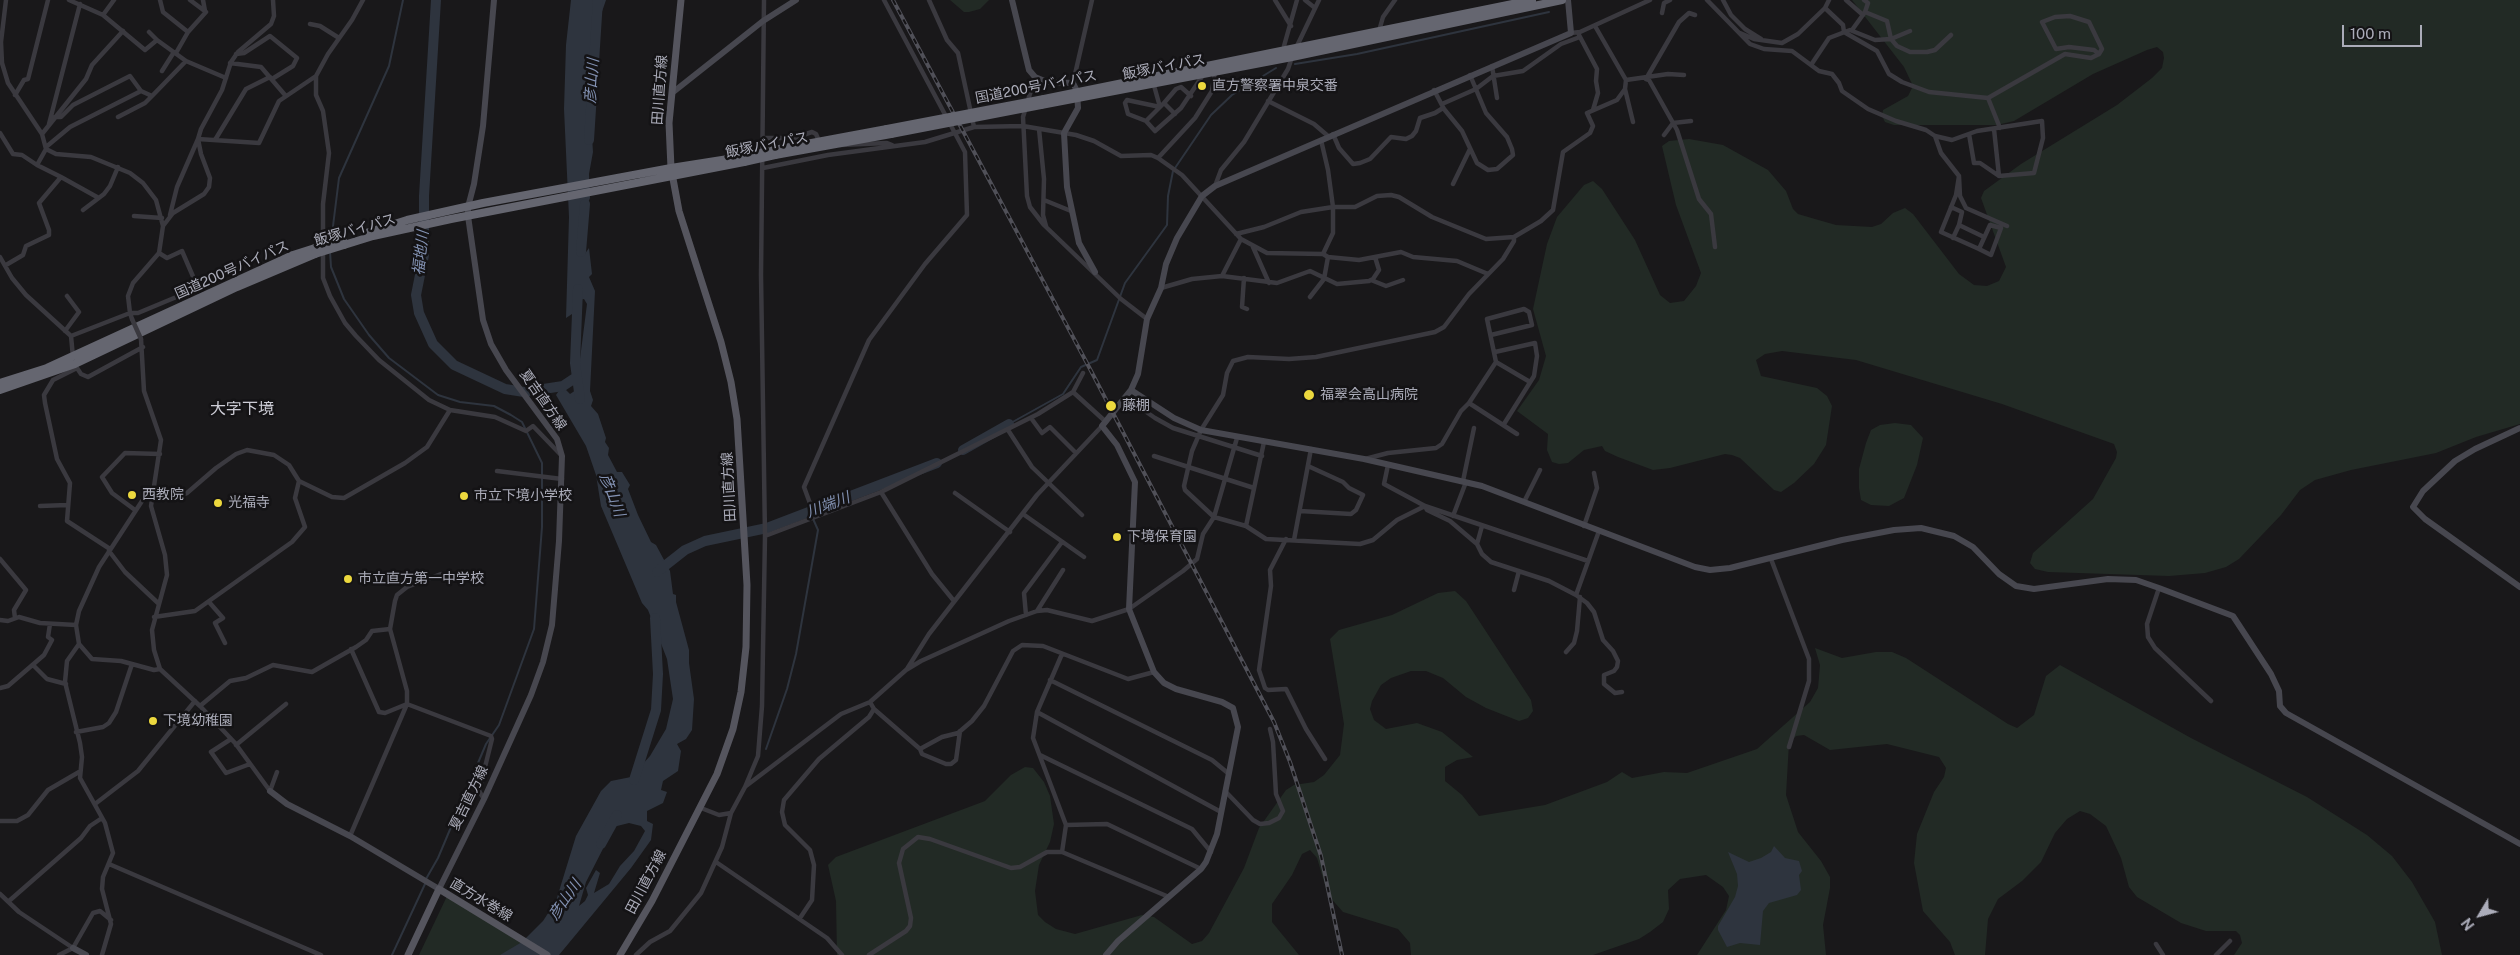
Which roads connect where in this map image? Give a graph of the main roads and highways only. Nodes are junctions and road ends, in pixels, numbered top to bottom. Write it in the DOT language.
graph roads {
  1 [pos="681,0"];
  2 [pos="1532,0"];
  3 [pos="1562,0"];
  4 [pos="1294,53"];
  5 [pos="1077,94"];
  6 [pos="889,132"];
  7 [pos="774,153"];
  8 [pos="667,173"];
  9 [pos="451,215"];
  10 [pos="75,363"];
  11 [pos="0,383"];
  12 [pos="0,390"];
  13 [pos="408,955"];
  14 [pos="547,955"];
  15 [pos="620,955"];
  1 -- 8 [label="main road, 田川直方線"];
  2 -- 4 [label="highway, 国道200号バイパス"];
  3 -- 4 [label="highway, 飯塚バイパス"];
  4 -- 5 [label="highway, 国道200号バイパス"];
  4 -- 5 [label="highway, 飯塚バイパス"];
  5 -- 6 [label="highway, 国道200号バイパス, bridge"];
  6 -- 7 [label="highway, 飯塚バイパス"];
  6 -- 7 [label="highway, 国道200号バイパス"];
  7 -- 8 [label="highway, 国道200号バイパス, bridge"];
  8 -- 9 [label="highway"];
  8 -- 9 [label="highway, 国道200号バイパス"];
  8 -- 15 [label="main road, 田川直方線"];
  9 -- 10 [label="highway, 国道200号バイパス, bridge"];
  10 -- 11 [label="highway, 国道200号バイパス"];
  10 -- 12 [label="highway"];
  13 -- 14 [label="main road, 直方水巻線"];
}
